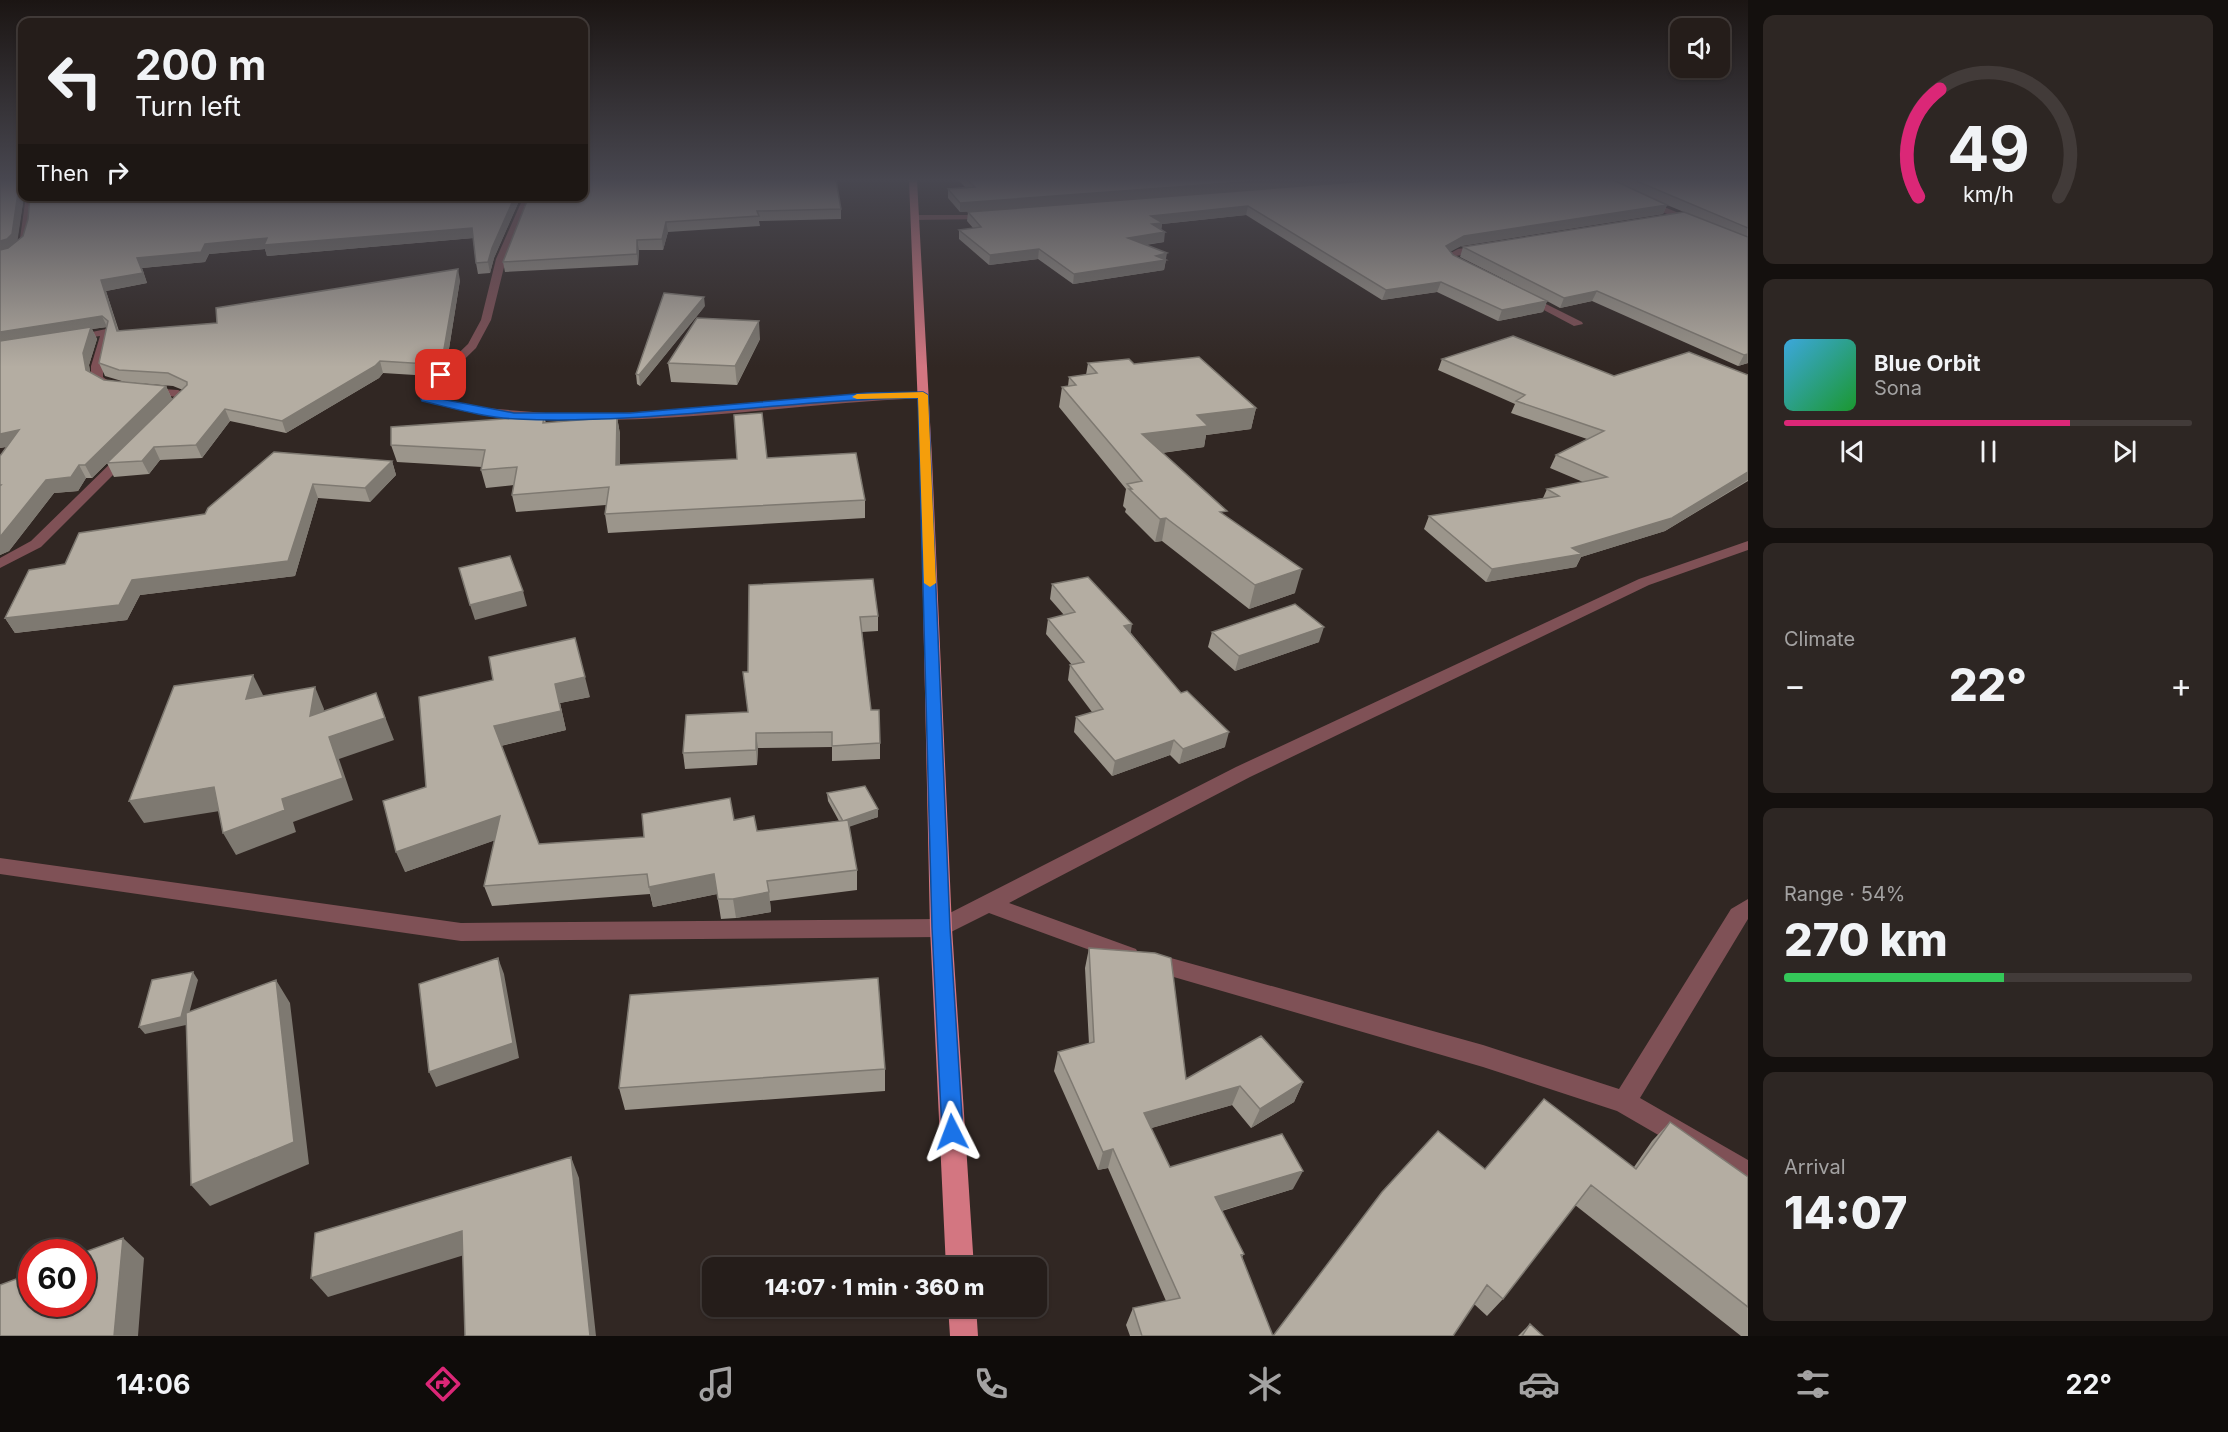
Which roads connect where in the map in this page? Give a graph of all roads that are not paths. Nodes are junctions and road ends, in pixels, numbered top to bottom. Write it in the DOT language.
graph roads {
  1 [pos="23,242"];
  2 [pos="508,242"];
  3 [pos="915,242"];
  4 [pos="1493,247"];
  5 [pos="0,258"];
  6 [pos="1474,272"];
  7 [pos="1516,292"];
  8 [pos="1578,324"];
  9 [pos="59,340"];
  10 [pos="923,395"];
  11 [pos="159,422"];
  12 [pos="135,446"];
  13 [pos="1748,545"];
  14 [pos="0,564"];
  15 [pos="0,866"];
  16 [pos="988,904"];
  17 [pos="1748,907"];
  18 [pos="941,928"];
  19 [pos="1624,1102"];
  20 [pos="1748,1174"];
  21 [pos="959,1257"];
  22 [pos="963,1317"];
  23 [pos="964,1336"];
  1 -- 5 [label="street"];
  2 -- 10 [label="street"];
  3 -- 10 [label="main road"];
  4 -- 6 [label="street"];
  7 -- 8 [label="street"];
  9 -- 11 [label="street"];
  10 -- 18 [label="main road"];
  12 -- 14 [label="street"];
  13 -- 16 [label="street"];
  15 -- 18 [label="street"];
  16 -- 18 [label="street"];
  16 -- 19 [label="street"];
  17 -- 19 [label="street"];
  18 -- 21 [label="main road"];
  19 -- 20 [label="street"];
  22 -- 23 [label="main road"];
}
